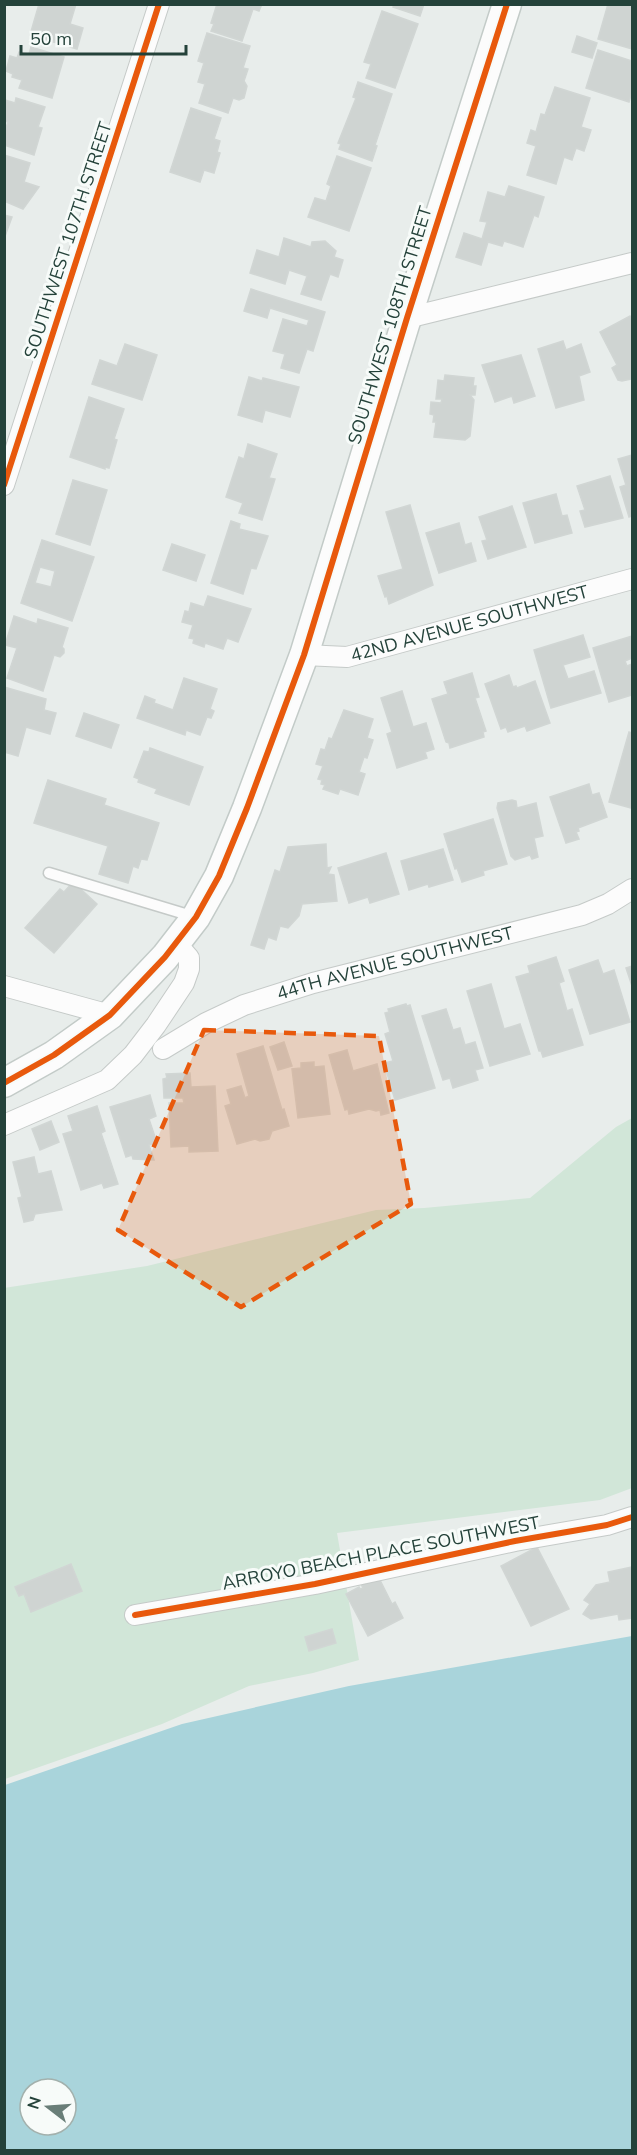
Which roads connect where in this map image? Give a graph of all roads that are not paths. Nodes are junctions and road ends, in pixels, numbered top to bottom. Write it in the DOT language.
graph roads {
  1 [pos="159,4"];
  2 [pos="507,4"];
  3 [pos="633,263"];
  4 [pos="407,318"];
  5 [pos="4,485"];
  6 [pos="633,579"];
  7 [pos="304,655"];
  8 [pos="49,873"];
  9 [pos="633,889"];
  10 [pos="196,917"];
  11 [pos="176,943"];
  12 [pos="4,986"];
  13 [pos="110,1015"];
  14 [pos="163,1049"];
  15 [pos="4,1083"];
  16 [pos="4,1125"];
  17 [pos="633,1517"];
  18 [pos="135,1615"];
  1 -- 5 [label="street, SOUTHWEST 107TH STREET"];
  2 -- 4 [label="street, SOUTHWEST 108TH STREET"];
  3 -- 4 [label="street"];
  4 -- 7 [label="street, SOUTHWEST 108TH STREET"];
  6 -- 7 [label="street, 42ND AVENUE SOUTHWEST"];
  7 -- 10 [label="street, SOUTHWEST 108TH STREET"];
  8 -- 10 [label="lane"];
  9 -- 14 [label="street, 44TH AVENUE SOUTHWEST"];
  10 -- 11 [label="street, SOUTHWEST 108TH STREET"];
  11 -- 13 [label="street, SOUTHWEST 108TH STREET"];
  11 -- 16 [label="street"];
  12 -- 13 [label="street"];
  13 -- 15 [label="street, SOUTHWEST 108TH STREET"];
  17 -- 18 [label="street, ARROYO BEACH PLACE SOUTHWEST"];
}
